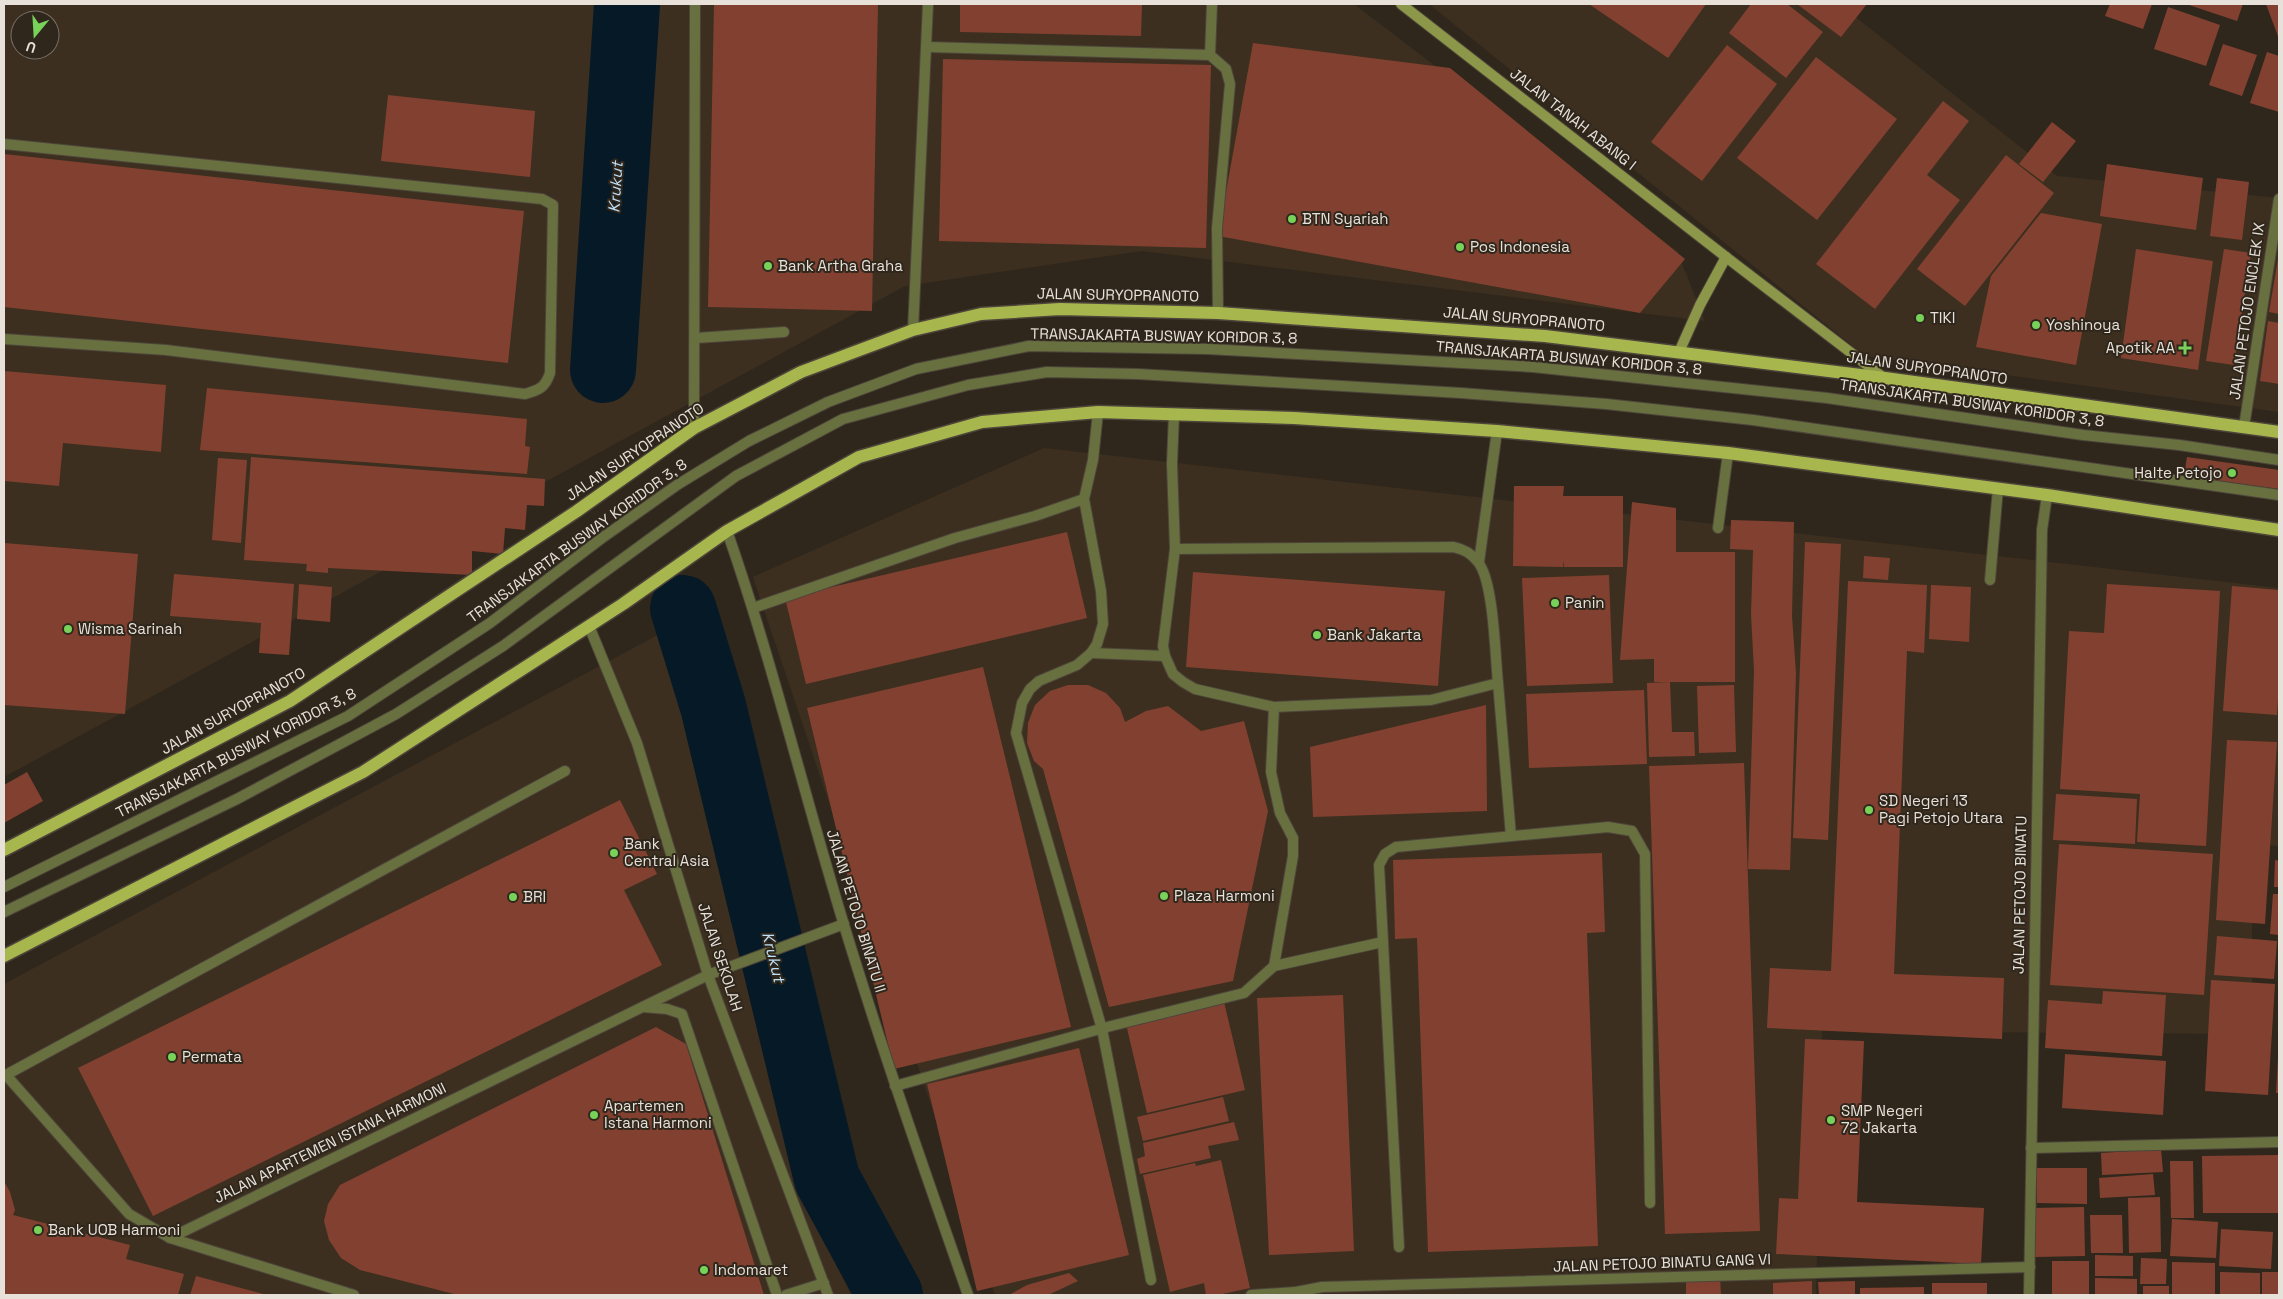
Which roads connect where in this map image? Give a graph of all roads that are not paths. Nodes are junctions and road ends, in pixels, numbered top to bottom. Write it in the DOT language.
graph roads {
  1 [pos="695,4"];
  2 [pos="928,4"];
  3 [pos="1212,4"];
  4 [pos="1405,5"];
  5 [pos="927,47"];
  6 [pos="1210,54"];
  7 [pos="4,144"];
  8 [pos="2279,199"];
  9 [pos="1726,257"];
  10 [pos="1218,313"];
  11 [pos="913,330"];
  12 [pos="784,332"];
  13 [pos="696,338"];
  14 [pos="4,339"];
  15 [pos="1679,352"];
  16 [pos="1885,378"];
  17 [pos="1098,412"];
  18 [pos="1174,414"];
  19 [pos="2244,427"];
  20 [pos="694,428"];
  21 [pos="1497,431"];
  22 [pos="2279,432"];
  23 [pos="1728,453"];
  24 [pos="2279,460"];
  25 [pos="1998,488"];
  26 [pos="2047,495"];
  27 [pos="2279,495"];
  28 [pos="1084,499"];
  29 [pos="1718,528"];
  30 [pos="2279,530"];
  31 [pos="727,531"];
  32 [pos="1175,549"];
  33 [pos="1479,562"];
  34 [pos="1990,580"];
  35 [pos="753,608"];
  36 [pos="589,626"];
  37 [pos="1091,653"];
  38 [pos="1165,656"];
  39 [pos="1498,683"];
  40 [pos="1274,707"];
  41 [pos="565,770"];
  42 [pos="1511,836"];
  43 [pos="4,850"];
  44 [pos="4,887"];
  45 [pos="4,912"];
  46 [pos="844,924"];
  47 [pos="1383,942"];
  48 [pos="4,956"];
  49 [pos="1274,966"];
  50 [pos="711,974"];
  51 [pos="642,1007"];
  52 [pos="1102,1029"];
  53 [pos="5,1076"];
  54 [pos="895,1086"];
  55 [pos="2279,1142"];
  56 [pos="2030,1148"];
  57 [pos="1650,1203"];
  58 [pos="170,1238"];
  59 [pos="1399,1247"];
  60 [pos="2030,1267"];
  61 [pos="1151,1280"];
  62 [pos="824,1283"];
  63 [pos="1296,1294"];
  64 [pos="354,1295"];
  65 [pos="778,1295"];
  66 [pos="786,1295"];
  67 [pos="828,1295"];
  68 [pos="968,1295"];
  69 [pos="1251,1295"];
  70 [pos="2029,1295"];
  1 -- 13 [label="street"];
  2 -- 5 [label="street"];
  3 -- 6 [label="street"];
  4 -- 9 [label="street, JALAN TANAH ABANG I"];
  5 -- 6 [label="street"];
  5 -- 11 [label="street"];
  6 -- 10 [label="street"];
  7 -- 14 [label="street"];
  8 -- 19 [label="street, JALAN PETOJO ENCLEK IX"];
  9 -- 15 [label="street"];
  9 -- 16 [label="street, JALAN TANAH ABANG I"];
  10 -- 11 [label="main road, JALAN SURYOPRANOTO"];
  10 -- 15 [label="main road, JALAN SURYOPRANOTO"];
  11 -- 20 [label="main road, JALAN SURYOPRANOTO"];
  12 -- 13 [label="street"];
  13 -- 20 [label="street"];
  15 -- 16 [label="main road, JALAN SURYOPRANOTO"];
  16 -- 19 [label="main road, JALAN SURYOPRANOTO"];
  17 -- 18 [label="main road"];
  17 -- 28 [label="street"];
  17 -- 31 [label="main road"];
  18 -- 21 [label="main road"];
  18 -- 32 [label="street"];
  19 -- 22 [label="main road, JALAN SURYOPRANOTO"];
  20 -- 43 [label="main road, JALAN SURYOPRANOTO"];
  21 -- 23 [label="main road"];
  21 -- 33 [label="street"];
  23 -- 25 [label="main road"];
  23 -- 29 [label="street"];
  24 -- 44 [label="street, TRANSJAKARTA BUSWAY KORIDOR 3, 8"];
  25 -- 26 [label="main road"];
  25 -- 34 [label="street"];
  26 -- 30 [label="main road"];
  26 -- 56 [label="street, JALAN PETOJO BINATU"];
  27 -- 45 [label="street"];
  28 -- 35 [label="street"];
  28 -- 37 [label="street"];
  31 -- 35 [label="street, JALAN PETOJO BINATU II"];
  31 -- 36 [label="main road"];
  32 -- 33 [label="street"];
  32 -- 38 [label="street"];
  33 -- 39 [label="street"];
  35 -- 46 [label="street, JALAN PETOJO BINATU II"];
  36 -- 48 [label="main road"];
  36 -- 50 [label="street, JALAN SEKOLAH"];
  37 -- 38 [label="street"];
  37 -- 52 [label="street"];
  38 -- 40 [label="street"];
  39 -- 40 [label="street"];
  39 -- 42 [label="street"];
  40 -- 49 [label="street"];
  41 -- 53 [label="street"];
  42 -- 47 [label="street"];
  42 -- 57 [label="street"];
  46 -- 50 [label="street, JALAN APARTEMEN ISTANA HARMONI"];
  46 -- 54 [label="street, JALAN PETOJO BINATU II"];
  47 -- 49 [label="street"];
  47 -- 59 [label="street"];
  49 -- 52 [label="street"];
  50 -- 51 [label="street, JALAN APARTEMEN ISTANA HARMONI"];
  50 -- 62 [label="street, JALAN SEKOLAH"];
  51 -- 58 [label="street, JALAN APARTEMEN ISTANA HARMONI"];
  51 -- 65 [label="street"];
  52 -- 54 [label="street"];
  52 -- 61 [label="street"];
  53 -- 58 [label="street"];
  54 -- 68 [label="street, JALAN PETOJO BINATU II"];
  55 -- 56 [label="street"];
  56 -- 60 [label="street, JALAN PETOJO BINATU"];
  58 -- 64 [label="street"];
  60 -- 63 [label="street, JALAN PETOJO BINATU GANG VI"];
  60 -- 70 [label="street, JALAN PETOJO BINATU"];
  62 -- 66 [label="street"];
  62 -- 67 [label="street, JALAN SEKOLAH"];
  63 -- 69 [label="street, JALAN PETOJO BINATU GANG VI"];
}
